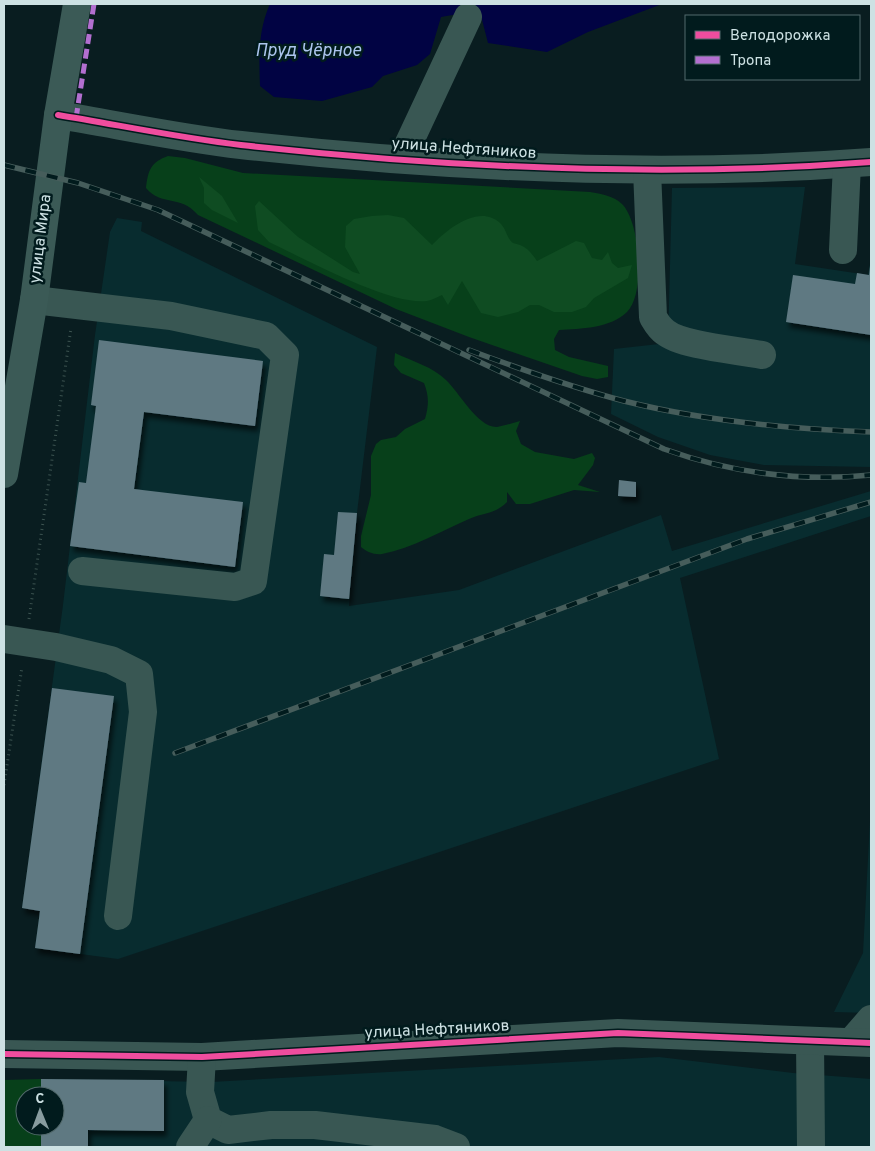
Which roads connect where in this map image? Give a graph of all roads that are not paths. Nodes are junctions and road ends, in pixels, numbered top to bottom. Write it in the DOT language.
graph roads {
  1 [pos="77,4"];
  2 [pos="468,17"];
  3 [pos="58,115"];
  4 [pos="402,158"];
  5 [pos="859,163"];
  6 [pos="647,170"];
  7 [pos="843,250"];
  8 [pos="34,300"];
  9 [pos="762,355"];
  10 [pos="4,474"];
  11 [pos="82,571"];
  12 [pos="14,641"];
  13 [pos="118,916"];
  14 [pos="871,1019"];
  15 [pos="810,1041"];
  16 [pos="861,1043"];
  17 [pos="4,1054"];
  18 [pos="202,1057"];
  19 [pos="208,1120"];
  20 [pos="190,1147"];
  21 [pos="456,1147"];
  22 [pos="811,1147"];
  1 -- 3 [label="highway, улица Мира"];
  2 -- 4 [label="street"];
  3 -- 4 [label="street, улица Нефтяников"];
  3 -- 8 [label="highway, улица Мира"];
  4 -- 6 [label="street, улица Нефтяников"];
  5 -- 6 [label="street, улица Нефтяников"];
  5 -- 7 [label="street"];
  6 -- 9 [label="street"];
  8 -- 10 [label="highway, улица Мира"];
  8 -- 11 [label="street"];
  12 -- 13 [label="street"];
  14 -- 16 [label="street"];
  15 -- 16 [label="street, улица Нефтяников"];
  15 -- 18 [label="street, улица Нефтяников"];
  15 -- 22 [label="street"];
  17 -- 18 [label="street, улица Нефтяников"];
  18 -- 19 [label="street"];
  19 -- 20 [label="street"];
  19 -- 21 [label="street"];
}
